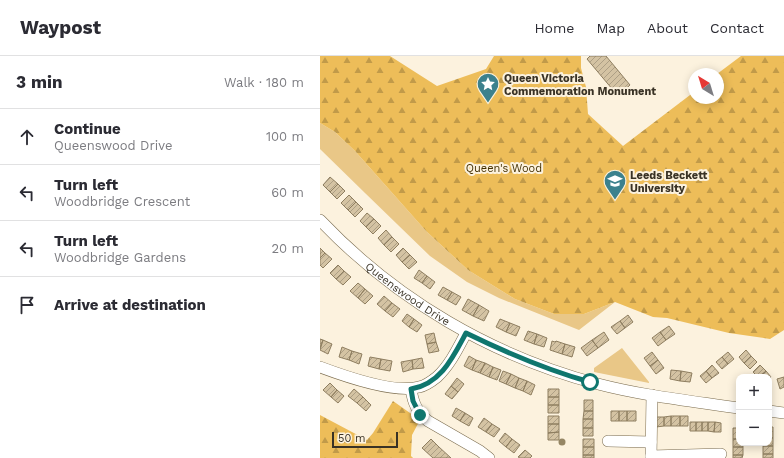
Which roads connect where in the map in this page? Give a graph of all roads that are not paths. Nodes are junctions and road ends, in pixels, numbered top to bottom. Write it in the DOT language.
graph roads {
  1 [pos="320,220"];
  2 [pos="466,333"];
  3 [pos="320,367"];
  4 [pos="411,389"];
  5 [pos="652,395"];
  6 [pos="736,408"];
  7 [pos="772,411"];
  8 [pos="784,413"];
  9 [pos="608,441"];
  10 [pos="651,442"];
  11 [pos="721,454"];
  12 [pos="651,457"];
  13 [pos="489,458"];
  1 -- 2 [label="street, Queenswood Drive"];
  2 -- 4 [label="street"];
  2 -- 5 [label="street, Queenswood Drive"];
  3 -- 4 [label="street"];
  4 -- 13 [label="street"];
  5 -- 6 [label="street, Queenswood Drive"];
  5 -- 10 [label="street"];
  7 -- 8 [label="street"];
  9 -- 10 [label="street"];
  10 -- 12 [label="street"];
  11 -- 12 [label="street"];
}
